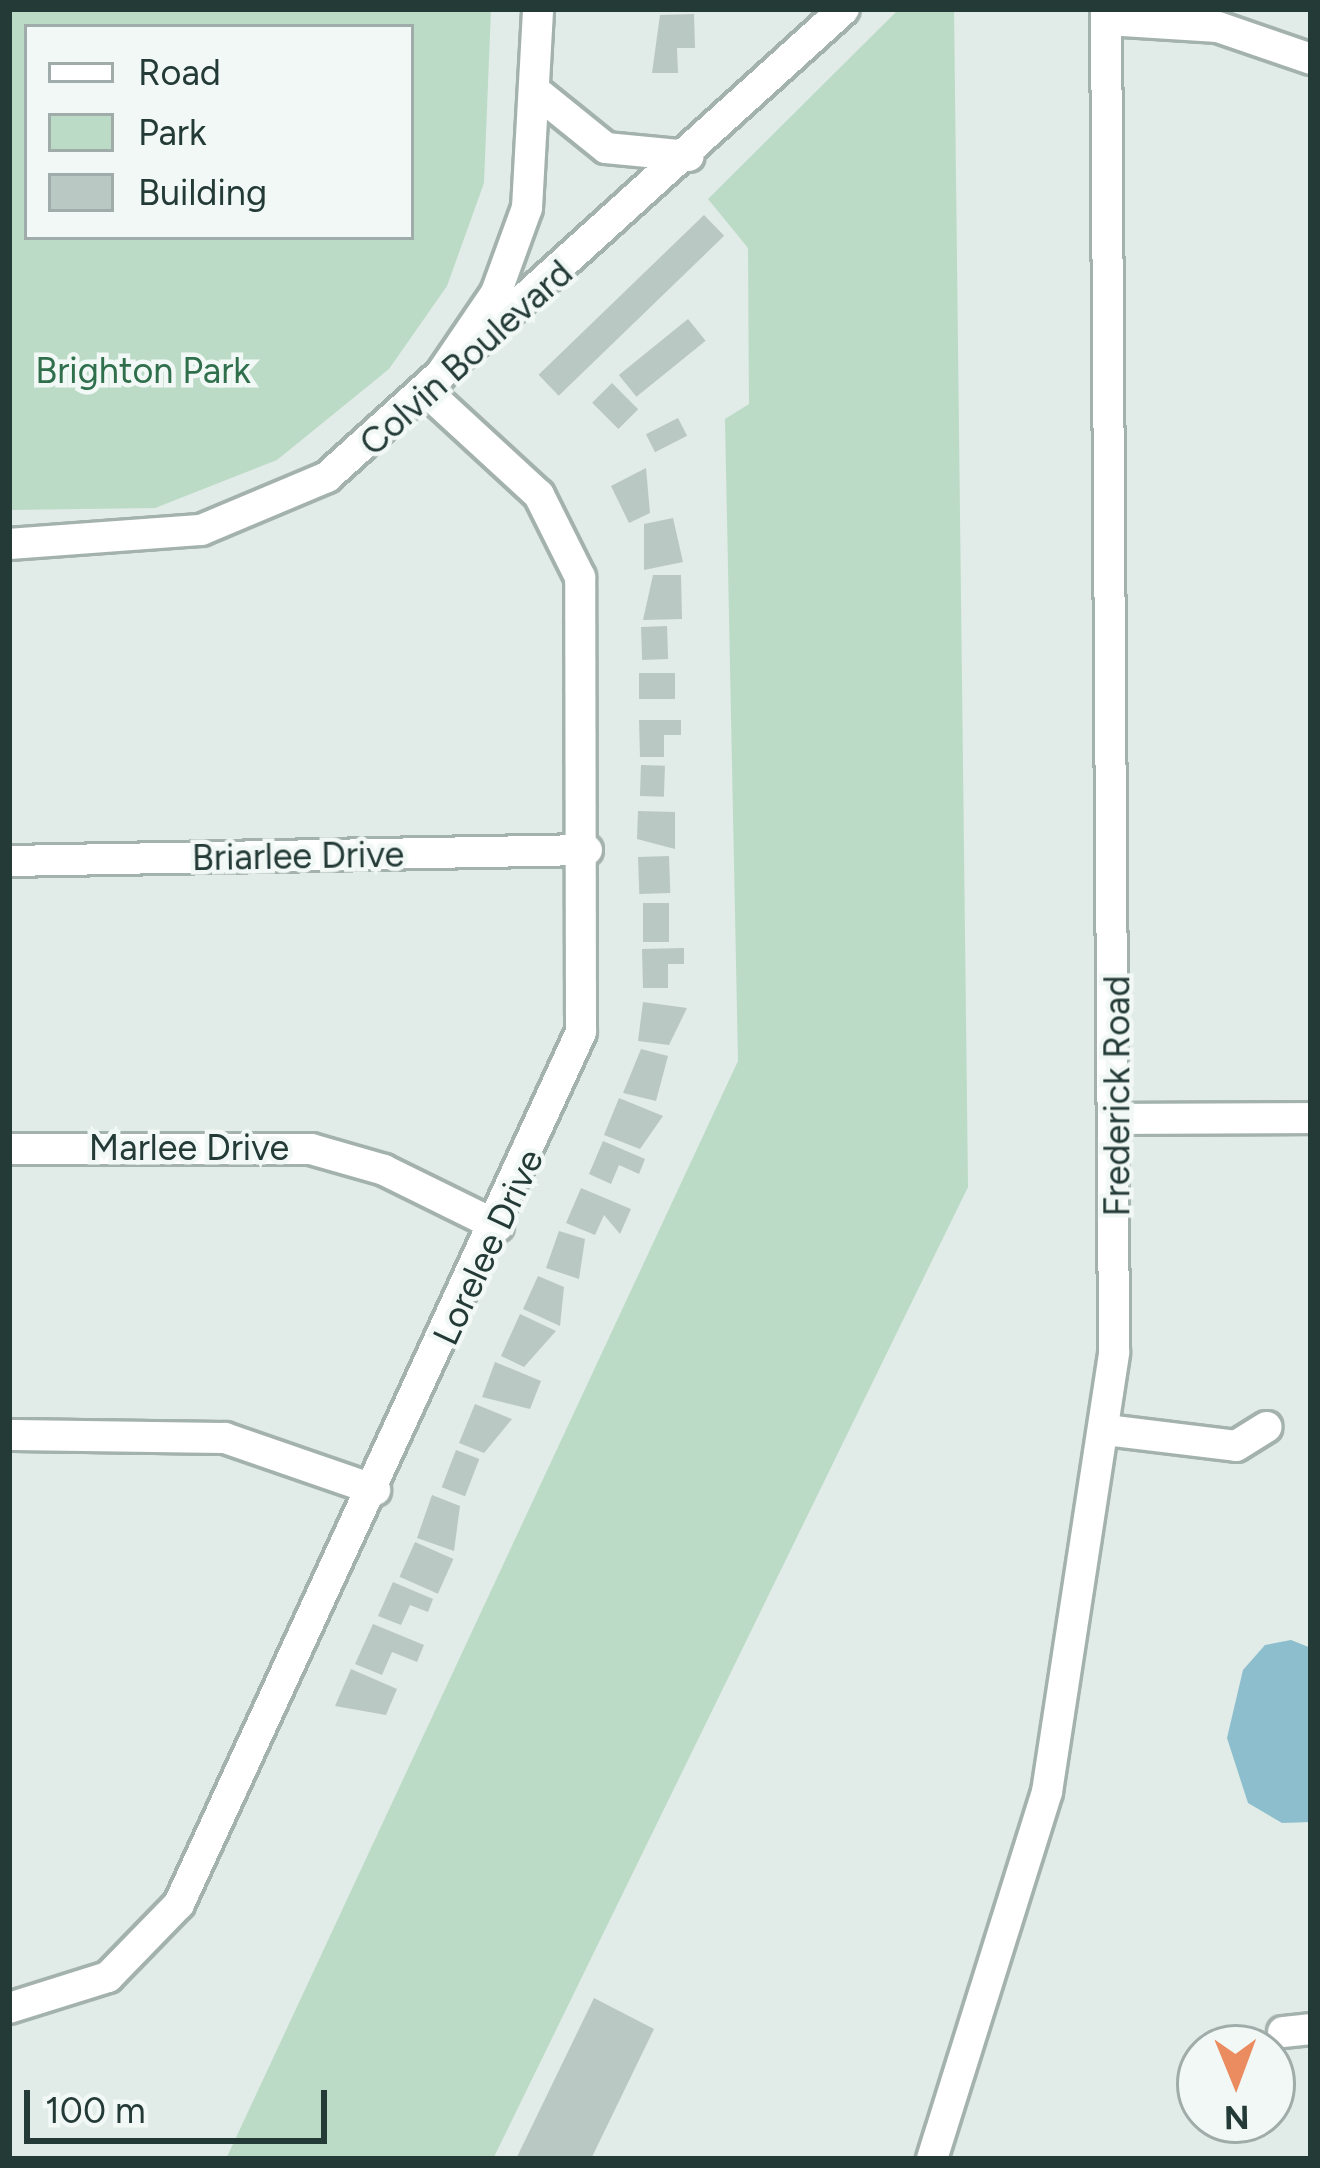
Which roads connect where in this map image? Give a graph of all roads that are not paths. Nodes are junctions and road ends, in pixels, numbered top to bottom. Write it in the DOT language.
graph roads {
  1 [pos="538,9"];
  2 [pos="844,9"];
  3 [pos="1107,15"];
  4 [pos="1311,59"];
  5 [pos="539,94"];
  6 [pos="689,156"];
  7 [pos="428,393"];
  8 [pos="9,544"];
  9 [pos="587,850"];
  10 [pos="9,861"];
  11 [pos="1311,1118"];
  12 [pos="1118,1119"];
  13 [pos="9,1149"];
  14 [pos="497,1226"];
  15 [pos="1266,1427"];
  16 [pos="1106,1430"];
  17 [pos="9,1435"];
  18 [pos="374,1490"];
  19 [pos="9,2008"];
  20 [pos="932,2159"];
  1 -- 5 [label="street"];
  2 -- 6 [label="street, Colvin Boulevard"];
  3 -- 4 [label="street"];
  3 -- 12 [label="street, Frederick Road"];
  5 -- 6 [label="street"];
  5 -- 7 [label="street"];
  6 -- 7 [label="street, Colvin Boulevard"];
  7 -- 8 [label="street, Colvin Boulevard"];
  7 -- 9 [label="street, Lorelee Drive"];
  9 -- 10 [label="street, Briarlee Drive"];
  9 -- 14 [label="street, Lorelee Drive"];
  11 -- 12 [label="street"];
  12 -- 16 [label="street, Frederick Road"];
  13 -- 14 [label="street, Marlee Drive"];
  14 -- 18 [label="street, Lorelee Drive"];
  15 -- 16 [label="street"];
  16 -- 20 [label="street, Frederick Road"];
  17 -- 18 [label="street"];
  18 -- 19 [label="street, Lorelee Drive"];
}
